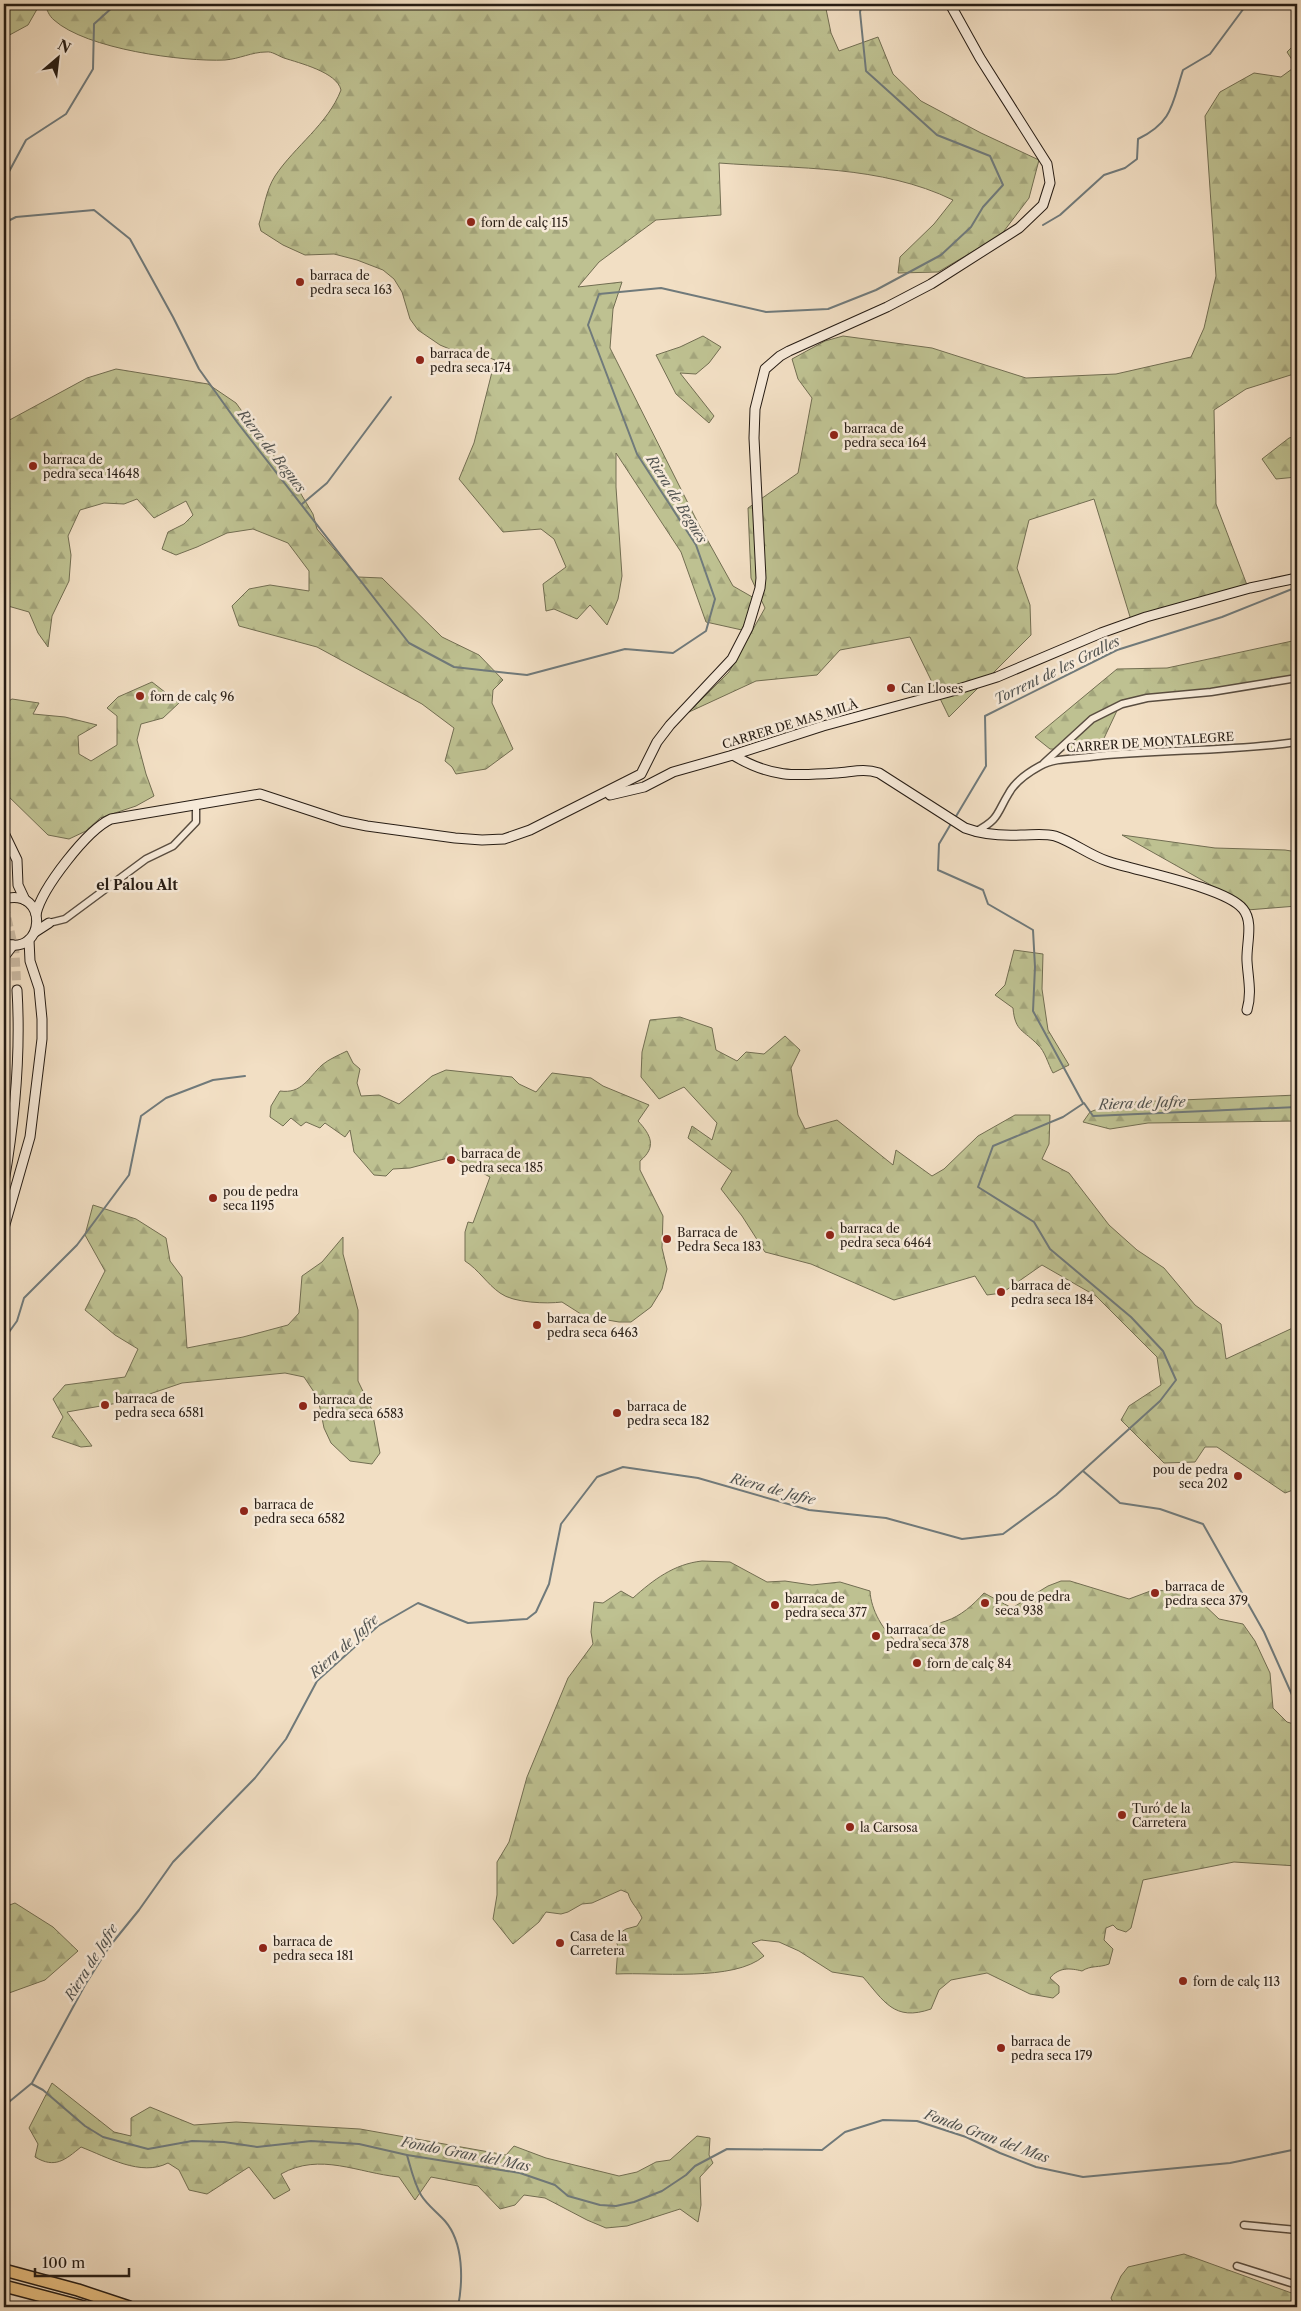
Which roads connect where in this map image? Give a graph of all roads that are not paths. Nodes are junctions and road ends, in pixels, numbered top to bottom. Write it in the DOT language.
graph roads {
  1 [pos="950,4"];
  2 [pos="1297,578"];
  3 [pos="1297,678"];
  4 [pos="1297,742"];
  5 [pos="733,756"];
  6 [pos="1041,765"];
  7 [pos="592,798"];
  8 [pos="196,804"];
  9 [pos="976,832"];
  10 [pos="4,833"];
  11 [pos="44,892"];
  12 [pos="4,899"];
  13 [pos="27,901"];
  14 [pos="37,918"];
  15 [pos="49,923"];
  16 [pos="35,932"];
  17 [pos="29,940"];
  18 [pos="4,943"];
  19 [pos="13,946"];
  20 [pos="4,957"];
  21 [pos="17,990"];
  22 [pos="1247,1010"];
  23 [pos="4,1182"];
  24 [pos="4,1228"];
  25 [pos="1244,2225"];
  26 [pos="1297,2230"];
  27 [pos="1237,2266"];
  28 [pos="4,2270"];
  29 [pos="1297,2285"];
  30 [pos="4,2286"];
  31 [pos="84,2307"];
  32 [pos="129,2307"];
  1 -- 7 [label="street"];
  2 -- 5 [label="street, CARRER DE MAS MILÀ"];
  3 -- 6 [label="street"];
  4 -- 6 [label="street, CARRER DE MONTALEGRE"];
  5 -- 7 [label="street, CARRER DE MAS MILÀ"];
  5 -- 9 [label="street"];
  6 -- 9 [label="street, CARRER DE MONTALEGRE"];
  7 -- 8 [label="street"];
  8 -- 11 [label="street"];
  8 -- 15 [label="street"];
  9 -- 22 [label="street"];
  10 -- 13 [label="street"];
  11 -- 13 [label="street"];
  11 -- 14 [label="street"];
  12 -- 13 [label="street"];
  13 -- 14 [label="street"];
  14 -- 15 [label="street"];
  14 -- 16 [label="street"];
  15 -- 16 [label="street"];
  16 -- 17 [label="street"];
  17 -- 19 [label="street"];
  17 -- 24 [label="street"];
  18 -- 19 [label="street"];
  19 -- 20 [label="street"];
  21 -- 23 [label="street"];
  25 -- 26 [label="street"];
  27 -- 29 [label="street"];
  28 -- 32 [label="highway"];
  30 -- 31 [label="highway"];
}
